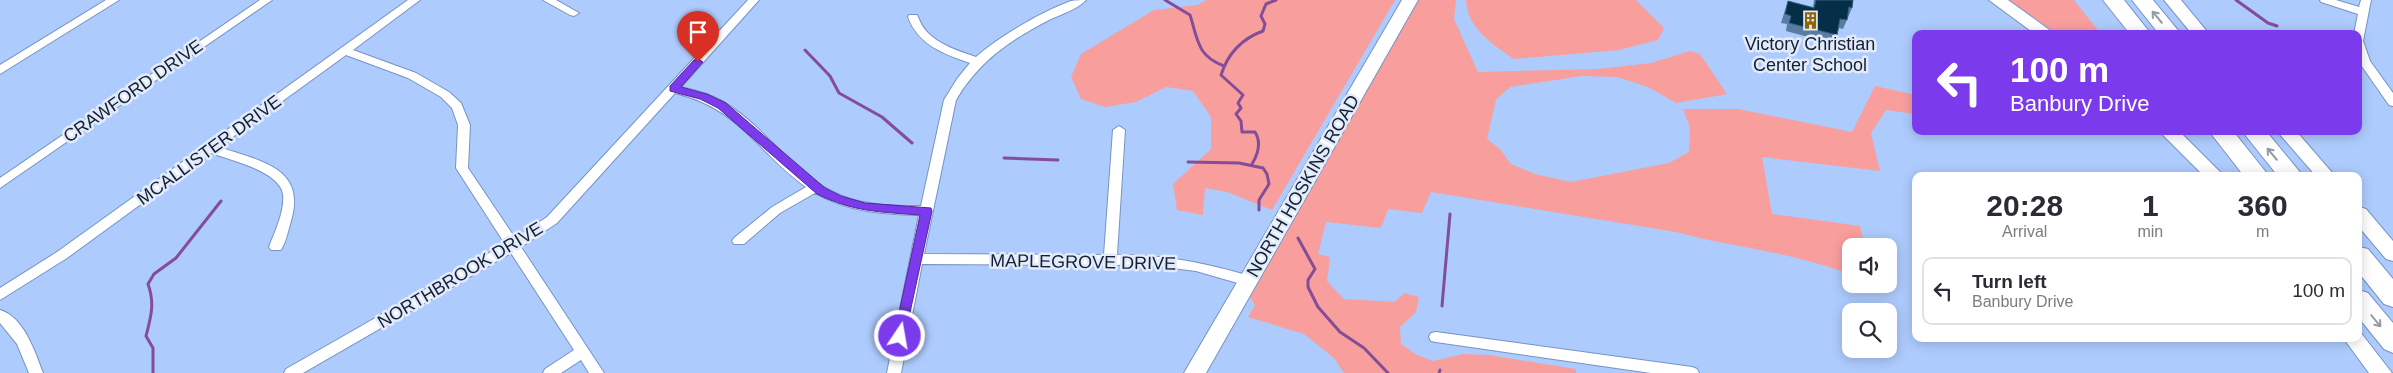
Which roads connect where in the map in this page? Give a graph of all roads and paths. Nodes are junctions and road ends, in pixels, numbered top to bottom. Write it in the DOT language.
graph roads {
  1 [pos="114,0"];
  2 [pos="267,0"];
  3 [pos="414,0"];
  4 [pos="548,0"];
  5 [pos="754,0"];
  6 [pos="1081,0"];
  7 [pos="1410,0"];
  8 [pos="1997,0"];
  9 [pos="2113,0"];
  10 [pos="2142,0"];
  11 [pos="2172,0"];
  12 [pos="2325,0"];
  13 [pos="2366,0"];
  14 [pos="2363,12"];
  15 [pos="574,13"];
  16 [pos="913,17"];
  17 [pos="2041,30"];
  18 [pos="2138,30"];
  19 [pos="2168,30"];
  20 [pos="2198,30"];
  21 [pos="2360,30"];
  22 [pos="344,51"];
  23 [pos="2362,52"];
  24 [pos="977,61"];
  25 [pos="0,70"];
  26 [pos="674,89"];
  27 [pos="2393,102"];
  28 [pos="1119,130"];
  29 [pos="2172,135"];
  30 [pos="2223,135"];
  31 [pos="2256,135"];
  32 [pos="2290,135"];
  33 [pos="211,149"];
  34 [pos="2211,172"];
  35 [pos="2254,172"];
  36 [pos="2288,172"];
  37 [pos="2322,172"];
  38 [pos="0,184"];
  39 [pos="815,187"];
  40 [pos="927,211"];
  41 [pos="2362,217"];
  42 [pos="739,241"];
  43 [pos="514,246"];
  44 [pos="2390,246"];
  45 [pos="276,247"];
  46 [pos="916,259"];
  47 [pos="1110,260"];
  48 [pos="2362,260"];
  49 [pos="1248,281"];
  50 [pos="0,295"];
  51 [pos="2393,297"];
  52 [pos="2362,304"];
  53 [pos="0,315"];
  54 [pos="1436,337"];
  55 [pos="2356,342"];
  56 [pos="2393,342"];
  57 [pos="583,352"];
  58 [pos="36,373"];
  59 [pos="291,373"];
  60 [pos="550,373"];
  61 [pos="597,373"];
  62 [pos="894,373"];
  63 [pos="1195,373"];
  64 [pos="1692,373"];
  65 [pos="2381,373"];
  1 -- 25 [label="street"];
  2 -- 38 [label="street, CRAWFORD DRIVE"];
  3 -- 22 [label="street, MCALLISTER DRIVE"];
  4 -- 15 [label="street"];
  5 -- 26 [label="street, NORTHBROOK DRIVE"];
  6 -- 24 [label="street"];
  7 -- 49 [label="street, NORTH HOSKINS ROAD"];
  8 -- 17 [label="street"];
  9 -- 18 [label="highway"];
  19 -- 10 [label="highway, one-way"];
  11 -- 20 [label="street"];
  12 -- 14 [label="street"];
  13 -- 14 [label="street"];
  14 -- 21 [label="street"];
  16 -- 24 [label="street"];
  22 -- 33 [label="street, MCALLISTER DRIVE"];
  22 -- 43 [label="street"];
  23 -- 27 [label="street"];
  24 -- 40 [label="street"];
  26 -- 39 [label="street"];
  26 -- 43 [label="street, NORTHBROOK DRIVE"];
  28 -- 47 [label="street"];
  29 -- 34 [label="street"];
  30 -- 35 [label="highway"];
  36 -- 31 [label="highway, one-way"];
  32 -- 37 [label="street"];
  33 -- 45 [label="street"];
  33 -- 50 [label="street, MCALLISTER DRIVE"];
  39 -- 40 [label="street"];
  39 -- 42 [label="street"];
  40 -- 46 [label="street"];
  41 -- 44 [label="street"];
  43 -- 57 [label="street"];
  43 -- 59 [label="street, NORTHBROOK DRIVE"];
  46 -- 47 [label="street, MAPLEGROVE DRIVE"];
  46 -- 62 [label="street"];
  47 -- 49 [label="street, MAPLEGROVE DRIVE"];
  48 -- 51 [label="highway"];
  49 -- 63 [label="street, NORTH HOSKINS ROAD"];
  52 -- 56 [label="highway, one-way"];
  53 -- 58 [label="street"];
  54 -- 64 [label="street"];
  55 -- 65 [label="street"];
  57 -- 60 [label="street"];
  57 -- 61 [label="street"];
}
